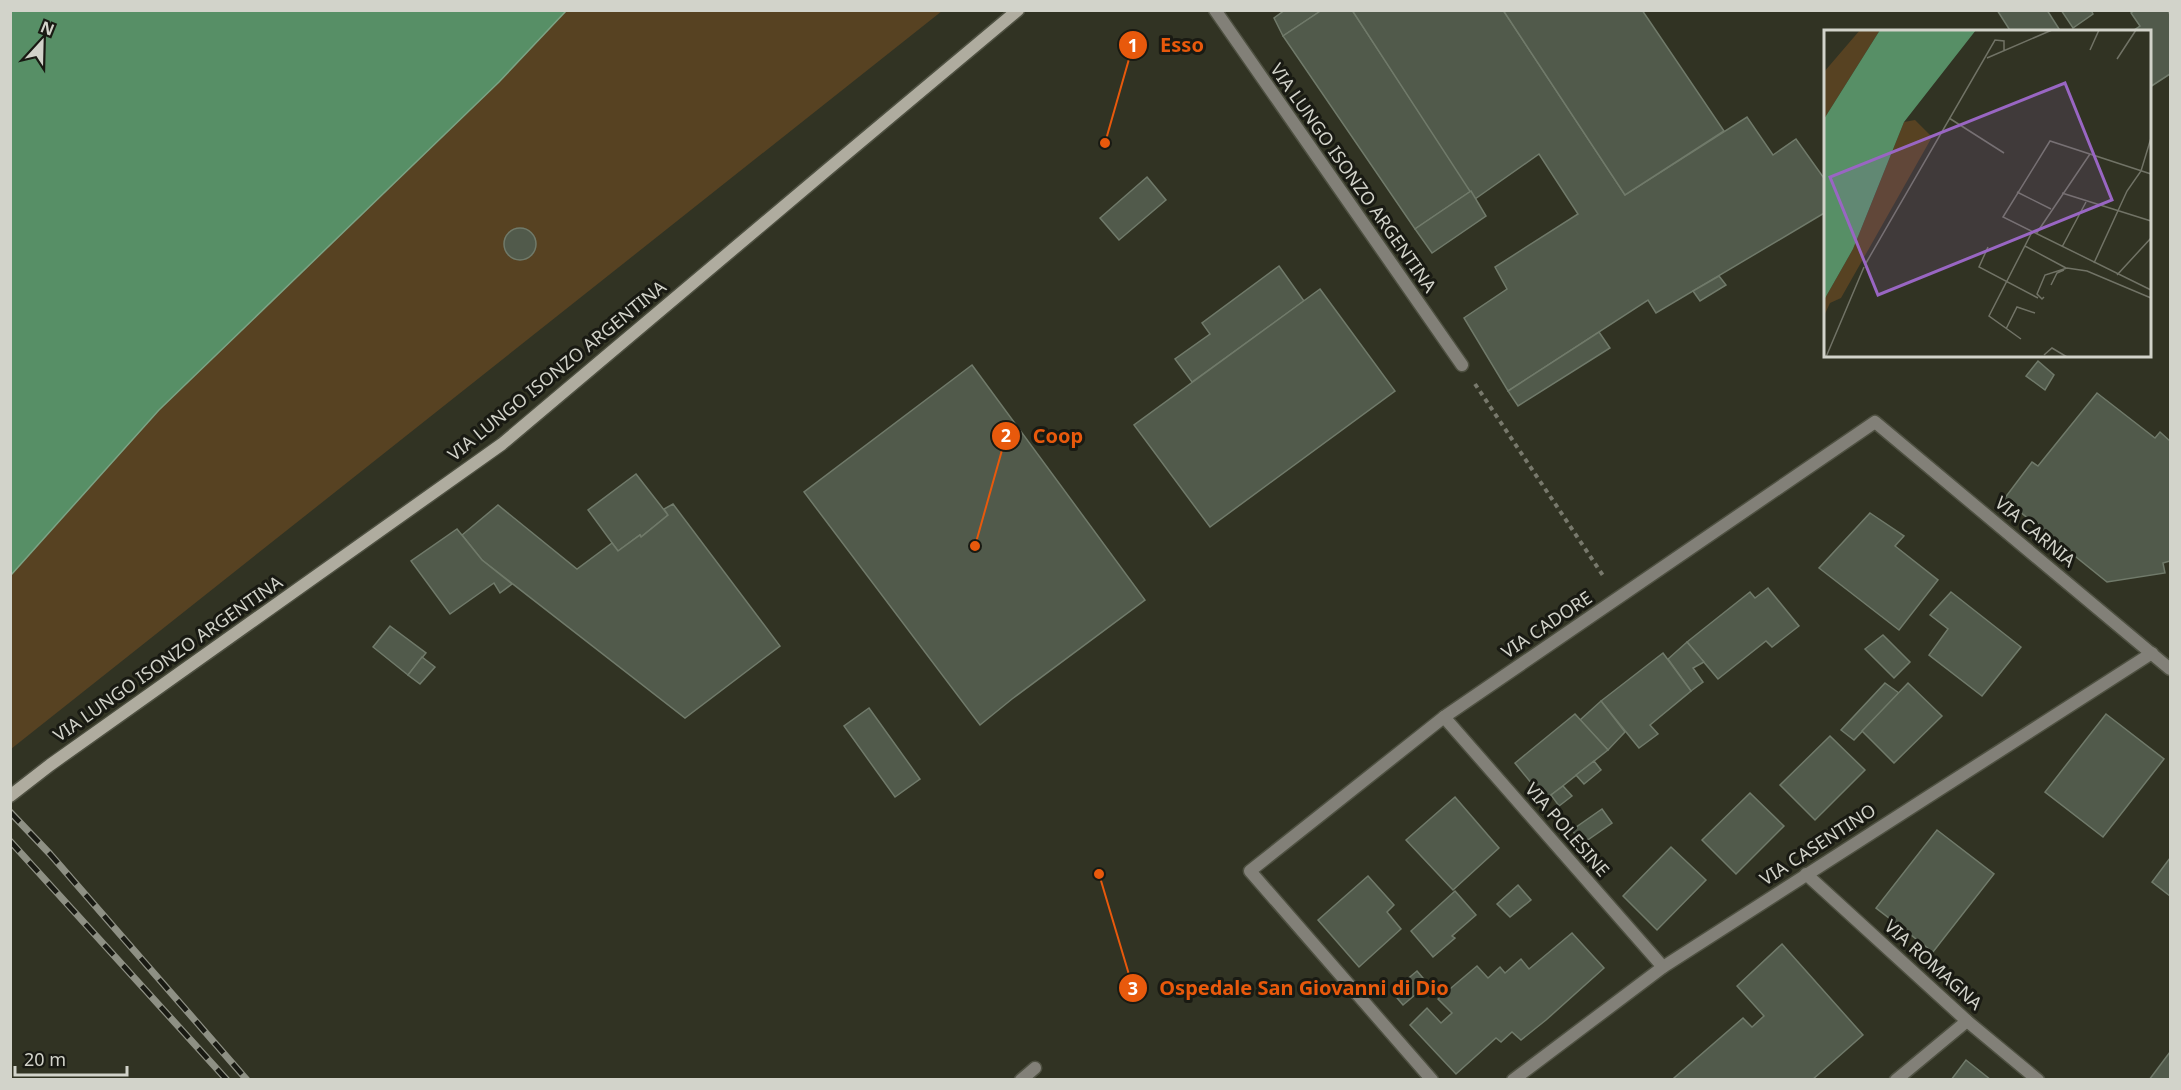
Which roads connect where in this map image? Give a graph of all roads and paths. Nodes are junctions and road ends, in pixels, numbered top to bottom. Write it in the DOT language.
graph roads {
  1 [pos="1018,10"];
  2 [pos="1215,10"];
  3 [pos="1462,365"];
  4 [pos="1875,422"];
  5 [pos="1618,598"];
  6 [pos="2152,653"];
  7 [pos="2170,669"];
  8 [pos="1444,717"];
  9 [pos="10,796"];
  10 [pos="1806,874"];
  11 [pos="1663,967"];
  12 [pos="1967,1021"];
  13 [pos="1035,1068"];
  14 [pos="1021,1080"];
  15 [pos="1432,1080"];
  16 [pos="1513,1080"];
  17 [pos="1896,1080"];
  18 [pos="2038,1080"];
  1 -- 9 [label="main road, VIA LUNGO ISONZO ARGENTINA"];
  2 -- 3 [label="street, VIA LUNGO ISONZO ARGENTINA"];
  3 -- 5 [label="path"];
  4 -- 5 [label="street, VIA CADORE"];
  4 -- 6 [label="street, VIA CARNIA"];
  5 -- 8 [label="street, VIA CADORE"];
  6 -- 7 [label="street, VIA CARNIA"];
  6 -- 10 [label="street, VIA CASENTINO"];
  8 -- 11 [label="street, VIA POLESINE"];
  8 -- 15 [label="street, VIA CADORE"];
  10 -- 11 [label="street, VIA CASENTINO"];
  10 -- 12 [label="street, VIA ROMAGNA"];
  11 -- 16 [label="street, VIA CASENTINO"];
  12 -- 17 [label="street"];
  12 -- 18 [label="street, VIA ROMAGNA"];
  13 -- 14 [label="street"];
}
